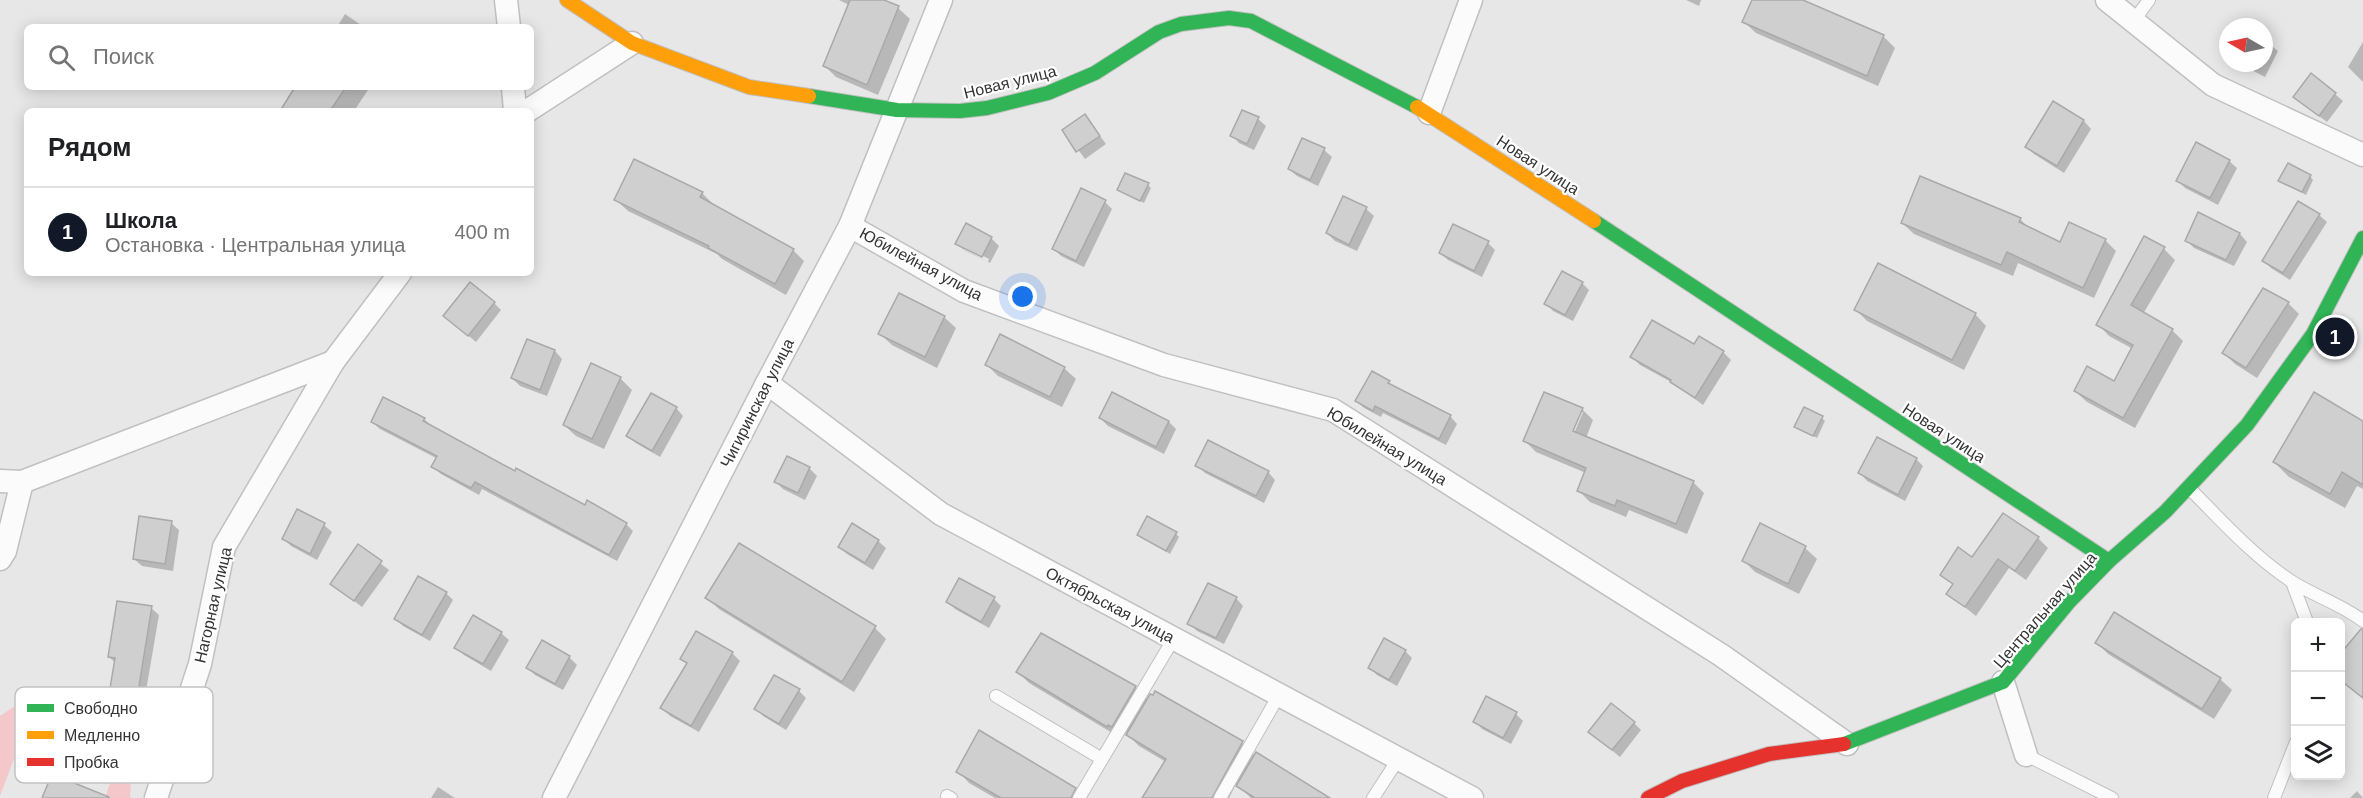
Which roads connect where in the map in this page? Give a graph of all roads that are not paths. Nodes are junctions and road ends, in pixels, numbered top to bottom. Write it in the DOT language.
graph roads {
  1 [pos="506,0"];
  2 [pos="567,0"];
  3 [pos="941,0"];
  4 [pos="1471,0"];
  5 [pos="2107,0"];
  6 [pos="2149,0"];
  7 [pos="2133,22"];
  8 [pos="508,24"];
  9 [pos="632,43"];
  10 [pos="513,90"];
  11 [pos="515,108"];
  12 [pos="532,108"];
  13 [pos="897,110"];
  14 [pos="1429,113"];
  15 [pos="2363,155"];
  16 [pos="850,226"];
  17 [pos="2363,238"];
  18 [pos="398,276"];
  19 [pos="333,362"];
  20 [pos="767,383"];
  21 [pos="0,481"];
  22 [pos="22,482"];
  23 [pos="2188,487"];
  24 [pos="0,559"];
  25 [pos="2109,561"];
  26 [pos="2292,582"];
  27 [pos="2306,618"];
  28 [pos="2363,621"];
  29 [pos="1174,638"];
  30 [pos="2003,682"];
  31 [pos="192,687"];
  32 [pos="1279,695"];
  33 [pos="996,696"];
  34 [pos="1847,744"];
  35 [pos="2291,753"];
  36 [pos="2025,754"];
  37 [pos="1399,758"];
  38 [pos="1102,759"];
  39 [pos="161,783"];
  40 [pos="156,798"];
  41 [pos="555,798"];
  42 [pos="1079,798"];
  43 [pos="1220,798"];
  44 [pos="1373,798"];
  45 [pos="1472,798"];
  46 [pos="1648,798"];
  47 [pos="2112,798"];
  48 [pos="2274,798"];
  1 -- 8 [label="street"];
  2 -- 9 [label="street, Новая улица"];
  3 -- 13 [label="street, Чигиринская улица"];
  4 -- 14 [label="street"];
  5 -- 7 [label="street"];
  6 -- 7 [label="lane"];
  7 -- 15 [label="street"];
  9 -- 12 [label="street"];
  9 -- 13 [label="street, Новая улица"];
  10 -- 11 [label="street"];
  13 -- 14 [label="street, Новая улица"];
  13 -- 16 [label="street, Чигиринская улица"];
  14 -- 25 [label="street, Новая улица"];
  16 -- 20 [label="street, Чигиринская улица"];
  16 -- 34 [label="street, Юбилейная улица"];
  17 -- 23 [label="street, Центральная улица"];
  18 -- 19 [label="street, Нагорная улица"];
  19 -- 22 [label="street"];
  19 -- 31 [label="street, Нагорная улица"];
  20 -- 29 [label="street, Октябрьская улица"];
  20 -- 41 [label="street, Чигиринская улица"];
  21 -- 22 [label="street"];
  22 -- 24 [label="street"];
  23 -- 25 [label="street, Центральная улица"];
  23 -- 26 [label="lane"];
  25 -- 30 [label="street, Центральная улица"];
  26 -- 27 [label="lane"];
  26 -- 28 [label="lane"];
  29 -- 32 [label="street, Октябрьская улица"];
  29 -- 38 [label="lane"];
  30 -- 34 [label="street, Центральная улица"];
  30 -- 36 [label="street"];
  32 -- 37 [label="street, Октябрьская улица"];
  32 -- 43 [label="lane"];
  33 -- 38 [label="lane"];
  34 -- 46 [label="street, Центральная улица"];
  35 -- 48 [label="lane"];
  36 -- 47 [label="lane"];
  37 -- 44 [label="lane"];
  37 -- 45 [label="street, Октябрьская улица"];
  38 -- 42 [label="lane"];
  39 -- 40 [label="street, Нагорная улица"];
}
